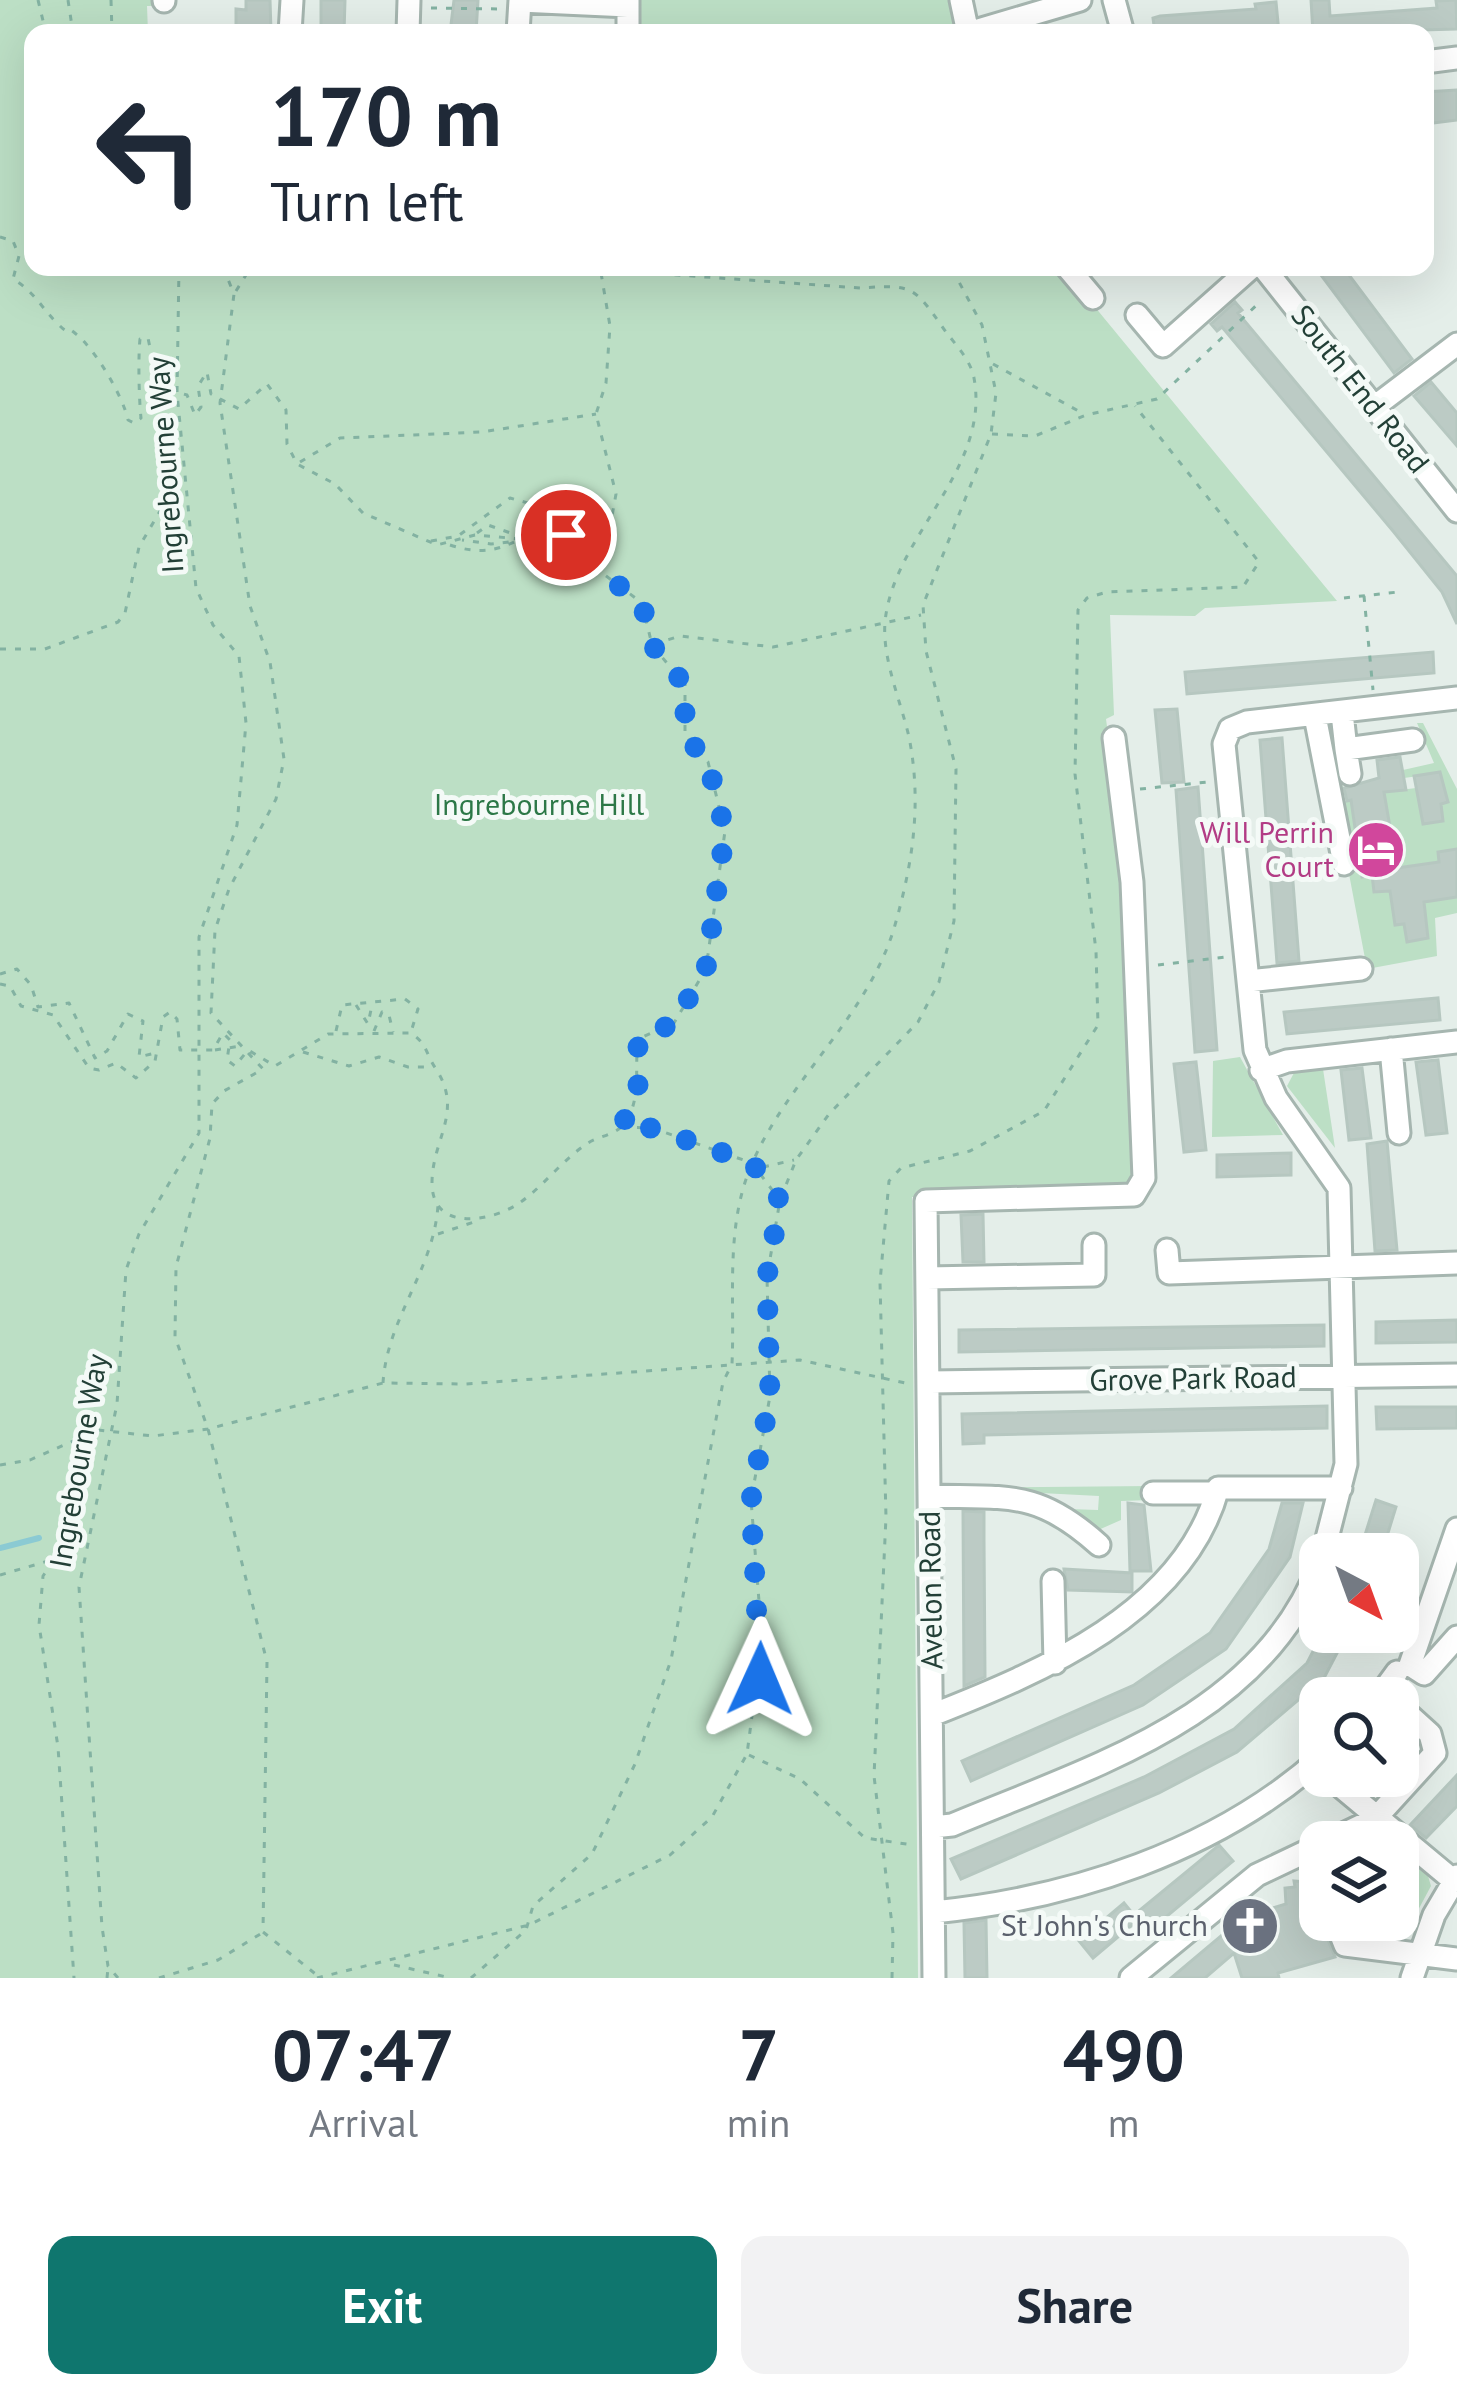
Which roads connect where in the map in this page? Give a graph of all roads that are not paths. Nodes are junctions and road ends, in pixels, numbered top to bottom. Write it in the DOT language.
graph roads {
  1 [pos="1081,0"];
  2 [pos="520,3"];
  3 [pos="628,3"];
  4 [pos="999,24"];
  5 [pos="1075,276"];
  6 [pos="1242,276"];
  7 [pos="1270,276"];
  8 [pos="1093,298"];
  9 [pos="1137,315"];
  10 [pos="1457,344"];
  11 [pos="1374,407"];
  12 [pos="1457,512"];
  13 [pos="1457,698"];
  14 [pos="1342,713"];
  15 [pos="1315,716"];
  16 [pos="1114,737"];
  17 [pos="1413,740"];
  18 [pos="1346,749"];
  19 [pos="1350,774"];
  20 [pos="1344,864"];
  21 [pos="1360,969"];
  22 [pos="1248,981"];
  23 [pos="1457,1042"];
  24 [pos="1391,1049"];
  25 [pos="1261,1070"];
  26 [pos="1400,1133"];
  27 [pos="1094,1244"];
  28 [pos="1167,1250"];
  29 [pos="1457,1263"];
  30 [pos="1343,1271"];
  31 [pos="927,1278"];
  32 [pos="1347,1376"];
  33 [pos="1457,1376"];
  34 [pos="922,1384"];
  35 [pos="1341,1488"];
  36 [pos="1153,1493"];
  37 [pos="1216,1493"];
  38 [pos="931,1496"];
  39 [pos="1457,1529"];
  40 [pos="1329,1533"];
  41 [pos="1100,1545"];
  42 [pos="1053,1581"];
  43 [pos="1299,1603"];
  44 [pos="1457,1637"];
  45 [pos="1055,1663"];
  46 [pos="1397,1672"];
  47 [pos="1393,1677"];
  48 [pos="932,1715"];
  49 [pos="1419,1723"];
  50 [pos="1419,1769"];
  51 [pos="1299,1780"];
  52 [pos="1352,1797"];
  53 [pos="1395,1797"];
  54 [pos="1375,1820"];
  55 [pos="933,1837"];
  56 [pos="1299,1855"];
  57 [pos="1455,1879"];
  58 [pos="934,1912"];
  59 [pos="1343,1941"];
  60 [pos="1419,1953"];
  61 [pos="1457,1959"];
  62 [pos="934,1978"];
  63 [pos="1131,1978"];
  64 [pos="1412,1978"];
  1 -- 4 [label="street"];
  2 -- 3 [label="street"];
  5 -- 8 [label="street"];
  6 -- 9 [label="street"];
  7 -- 11 [label="street, South End Road"];
  10 -- 11 [label="street"];
  11 -- 12 [label="street, South End Road"];
  13 -- 14 [label="street"];
  14 -- 15 [label="street"];
  14 -- 18 [label="street"];
  15 -- 20 [label="street"];
  15 -- 22 [label="street"];
  16 -- 31 [label="street, Avelon Road"];
  17 -- 18 [label="street"];
  18 -- 19 [label="street"];
  21 -- 22 [label="street"];
  22 -- 25 [label="street"];
  23 -- 24 [label="street"];
  24 -- 25 [label="street"];
  24 -- 26 [label="street"];
  25 -- 30 [label="street"];
  27 -- 31 [label="street"];
  28 -- 30 [label="street"];
  29 -- 30 [label="street"];
  30 -- 32 [label="street"];
  31 -- 34 [label="street, Avelon Road"];
  32 -- 33 [label="street, Grove Park Road"];
  32 -- 34 [label="street, Grove Park Road"];
  32 -- 35 [label="street"];
  34 -- 38 [label="street, Avelon Road"];
  35 -- 37 [label="street"];
  35 -- 40 [label="street"];
  36 -- 37 [label="street"];
  37 -- 45 [label="street"];
  38 -- 41 [label="street"];
  38 -- 48 [label="street, Avelon Road"];
  39 -- 44 [label="street"];
  42 -- 45 [label="street"];
  43 -- 55 [label="street"];
  45 -- 48 [label="street"];
  46 -- 47 [label="street"];
  48 -- 55 [label="street, Avelon Road"];
  49 -- 50 [label="street"];
  51 -- 58 [label="street"];
  52 -- 54 [label="street"];
  53 -- 54 [label="street"];
  54 -- 57 [label="street"];
  55 -- 58 [label="street, Avelon Road"];
  56 -- 63 [label="street"];
  57 -- 60 [label="street"];
  58 -- 62 [label="street, Avelon Road"];
  59 -- 60 [label="street"];
  60 -- 61 [label="street"];
  60 -- 64 [label="street"];
}
